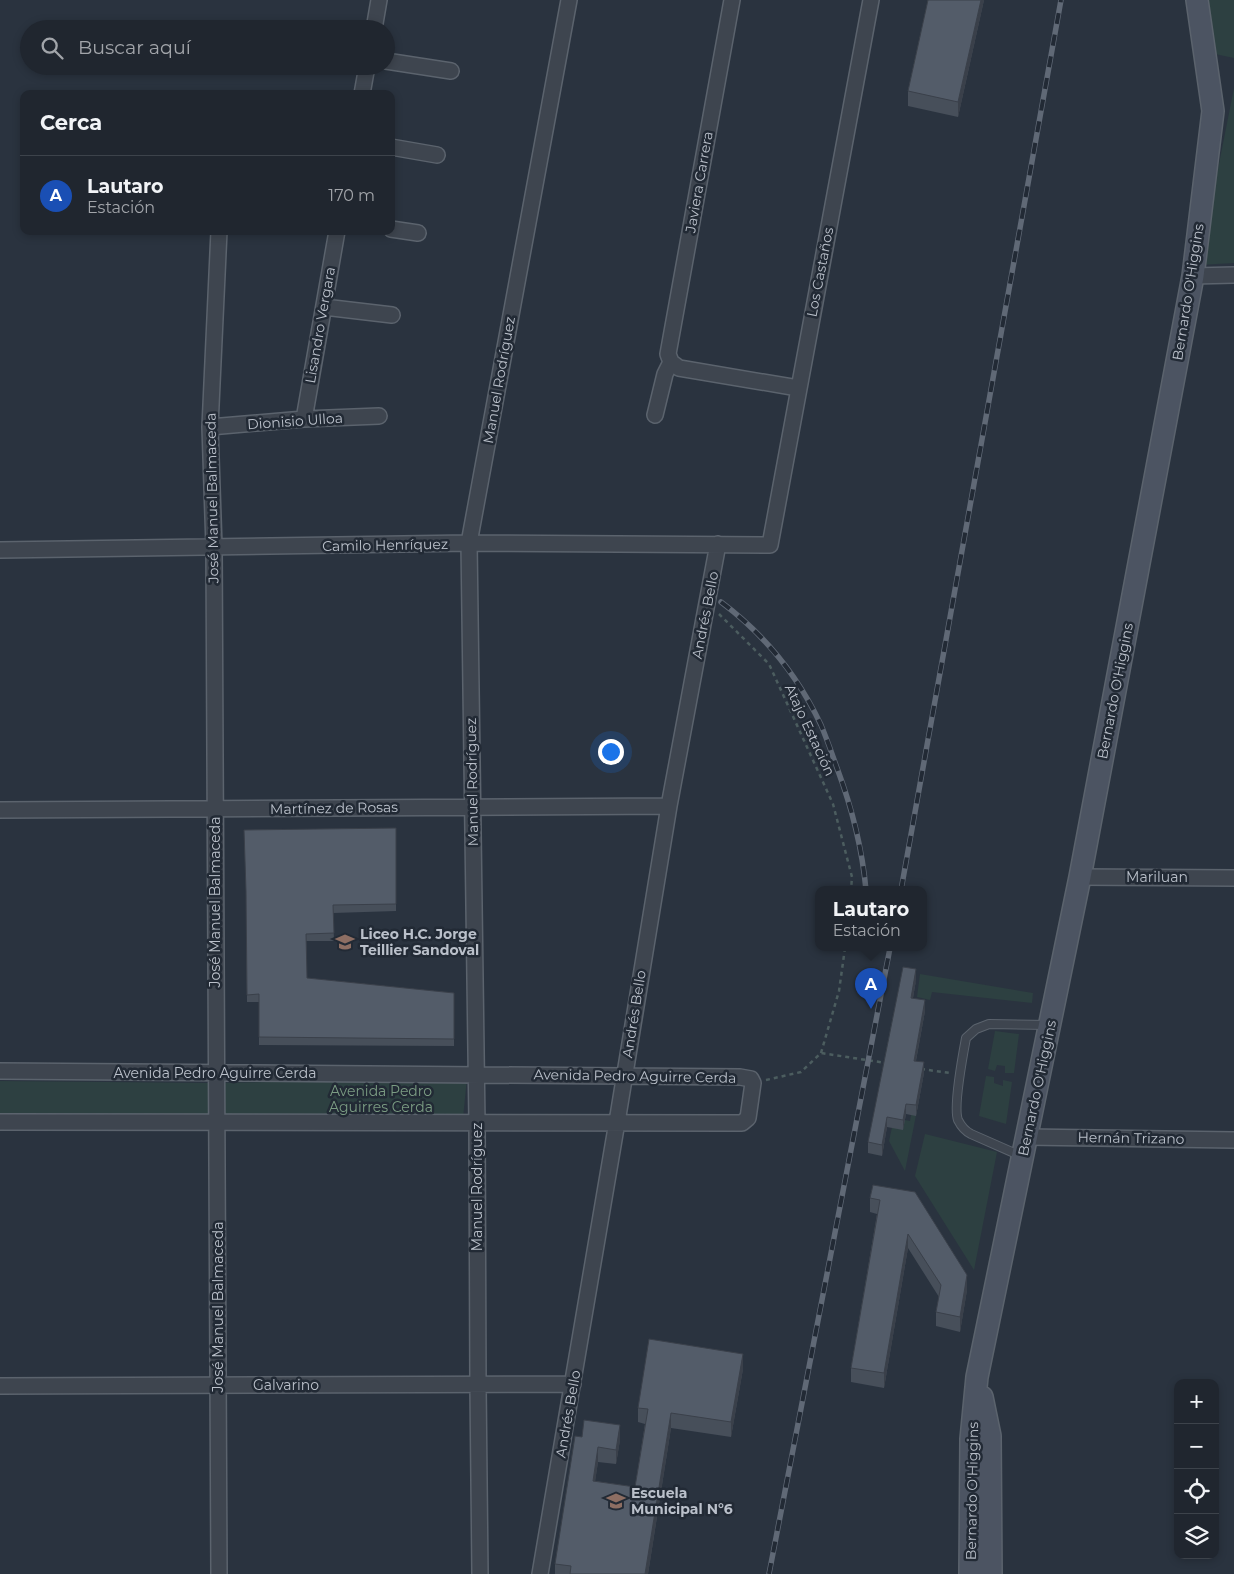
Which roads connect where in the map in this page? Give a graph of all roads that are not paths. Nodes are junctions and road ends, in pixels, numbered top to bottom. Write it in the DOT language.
graph roads {
  1 [pos="379,0"];
  2 [pos="569,0"];
  3 [pos="732,0"];
  4 [pos="871,0"];
  5 [pos="1197,0"];
  6 [pos="376,20"];
  7 [pos="395,62"];
  8 [pos="451,71"];
  9 [pos="365,75"];
  10 [pos="363,90"];
  11 [pos="395,147"];
  12 [pos="437,155"];
  13 [pos="395,230"];
  14 [pos="418,233"];
  15 [pos="219,235"];
  16 [pos="336,235"];
  17 [pos="1234,275"];
  18 [pos="1193,276"];
  19 [pos="324,307"];
  20 [pos="392,315"];
  21 [pos="672,362"];
  22 [pos="798,388"];
  23 [pos="654,415"];
  24 [pos="380,416"];
  25 [pos="304,419"];
  26 [pos="210,428"];
  27 [pos="469,544"];
  28 [pos="718,544"];
  29 [pos="770,545"];
  30 [pos="214,547"];
  31 [pos="0,550"];
  32 [pos="668,806"];
  33 [pos="473,807"];
  34 [pos="215,809"];
  35 [pos="0,810"];
  36 [pos="1080,877"];
  37 [pos="1234,878"];
  38 [pos="1050,1025"];
  39 [pos="0,1071"];
  40 [pos="216,1073"];
  41 [pos="476,1074"];
  42 [pos="624,1075"];
  43 [pos="0,1122"];
  44 [pos="217,1122"];
  45 [pos="617,1122"];
  46 [pos="477,1123"];
  47 [pos="1234,1140"];
  48 [pos="1025,1147"];
  49 [pos="978,1377"];
  50 [pos="573,1384"];
  51 [pos="218,1385"];
  52 [pos="478,1385"];
  53 [pos="0,1386"];
  54 [pos="219,1574"];
  55 [pos="480,1574"];
  56 [pos="540,1574"];
  57 [pos="970,1574"];
  58 [pos="991,1574"];
  1 -- 6 [label="street"];
  2 -- 27 [label="street, Manuel Rodríguez"];
  3 -- 21 [label="street, Javiera Carrera"];
  4 -- 22 [label="street, Los Castaños"];
  5 -- 18 [label="main road, Bernardo O'Higgins"];
  7 -- 8 [label="street"];
  9 -- 10 [label="street"];
  11 -- 12 [label="street"];
  13 -- 14 [label="street"];
  15 -- 26 [label="street, José Manuel Balmaceda"];
  16 -- 19 [label="street, Lisandro Vergara"];
  17 -- 18 [label="street"];
  18 -- 36 [label="main road, Bernardo O'Higgins"];
  19 -- 20 [label="street"];
  19 -- 25 [label="street, Lisandro Vergara"];
  21 -- 22 [label="street"];
  21 -- 23 [label="street, Javiera Carrera"];
  22 -- 29 [label="street, Los Castaños"];
  24 -- 25 [label="street, Dionisio Ulloa"];
  25 -- 26 [label="street, Dionisio Ulloa"];
  26 -- 30 [label="street, José Manuel Balmaceda"];
  27 -- 28 [label="street, Camilo Henríquez"];
  27 -- 30 [label="street, Camilo Henríquez"];
  27 -- 33 [label="street, Manuel Rodríguez"];
  28 -- 29 [label="street, Camilo Henríquez"];
  28 -- 32 [label="street, Andrés Bello"];
  30 -- 31 [label="street, Camilo Henríquez"];
  30 -- 34 [label="street, José Manuel Balmaceda"];
  32 -- 33 [label="street, Martínez de Rosas"];
  32 -- 42 [label="street, Andrés Bello"];
  33 -- 34 [label="street, Martínez de Rosas"];
  33 -- 41 [label="street, Manuel Rodríguez"];
  34 -- 35 [label="street, Martínez de Rosas"];
  34 -- 40 [label="street, José Manuel Balmaceda"];
  36 -- 37 [label="street, Mariluan"];
  36 -- 38 [label="main road, Bernardo O'Higgins"];
  38 -- 48 [label="main road, Bernardo O'Higgins"];
  38 -- 48 [label="lane"];
  39 -- 40 [label="street, Avenida Pedro Aguirre Cerda"];
  40 -- 41 [label="street, Avenida Pedro Aguirre Cerda"];
  40 -- 44 [label="street, José Manuel Balmaceda"];
  41 -- 42 [label="street, Avenida Pedro Aguirre Cerda"];
  41 -- 46 [label="street, Manuel Rodríguez"];
  42 -- 45 [label="street, Andrés Bello"];
  42 -- 45 [label="street, Avenida Pedro Aguirre Cerda"];
  43 -- 44 [label="street, Avenida Pedro Aguirre Cerda"];
  44 -- 46 [label="street, Avenida Pedro Aguirre Cerda"];
  44 -- 51 [label="street, José Manuel Balmaceda"];
  45 -- 46 [label="street, Avenida Pedro Aguirre Cerda"];
  45 -- 50 [label="street, Andrés Bello"];
  46 -- 52 [label="street, Manuel Rodríguez"];
  47 -- 48 [label="street, Hernán Trizano"];
  48 -- 49 [label="main road, Bernardo O'Higgins"];
  49 -- 57 [label="main road, Bernardo O'Higgins"];
  49 -- 58 [label="main road, Bernardo O'Higgins"];
  50 -- 52 [label="street, Galvarino"];
  50 -- 56 [label="street, Andrés Bello"];
  51 -- 52 [label="street, Galvarino"];
  51 -- 53 [label="street, Galvarino"];
  51 -- 54 [label="street, José Manuel Balmaceda"];
  52 -- 55 [label="street, Manuel Rodríguez"];
}
